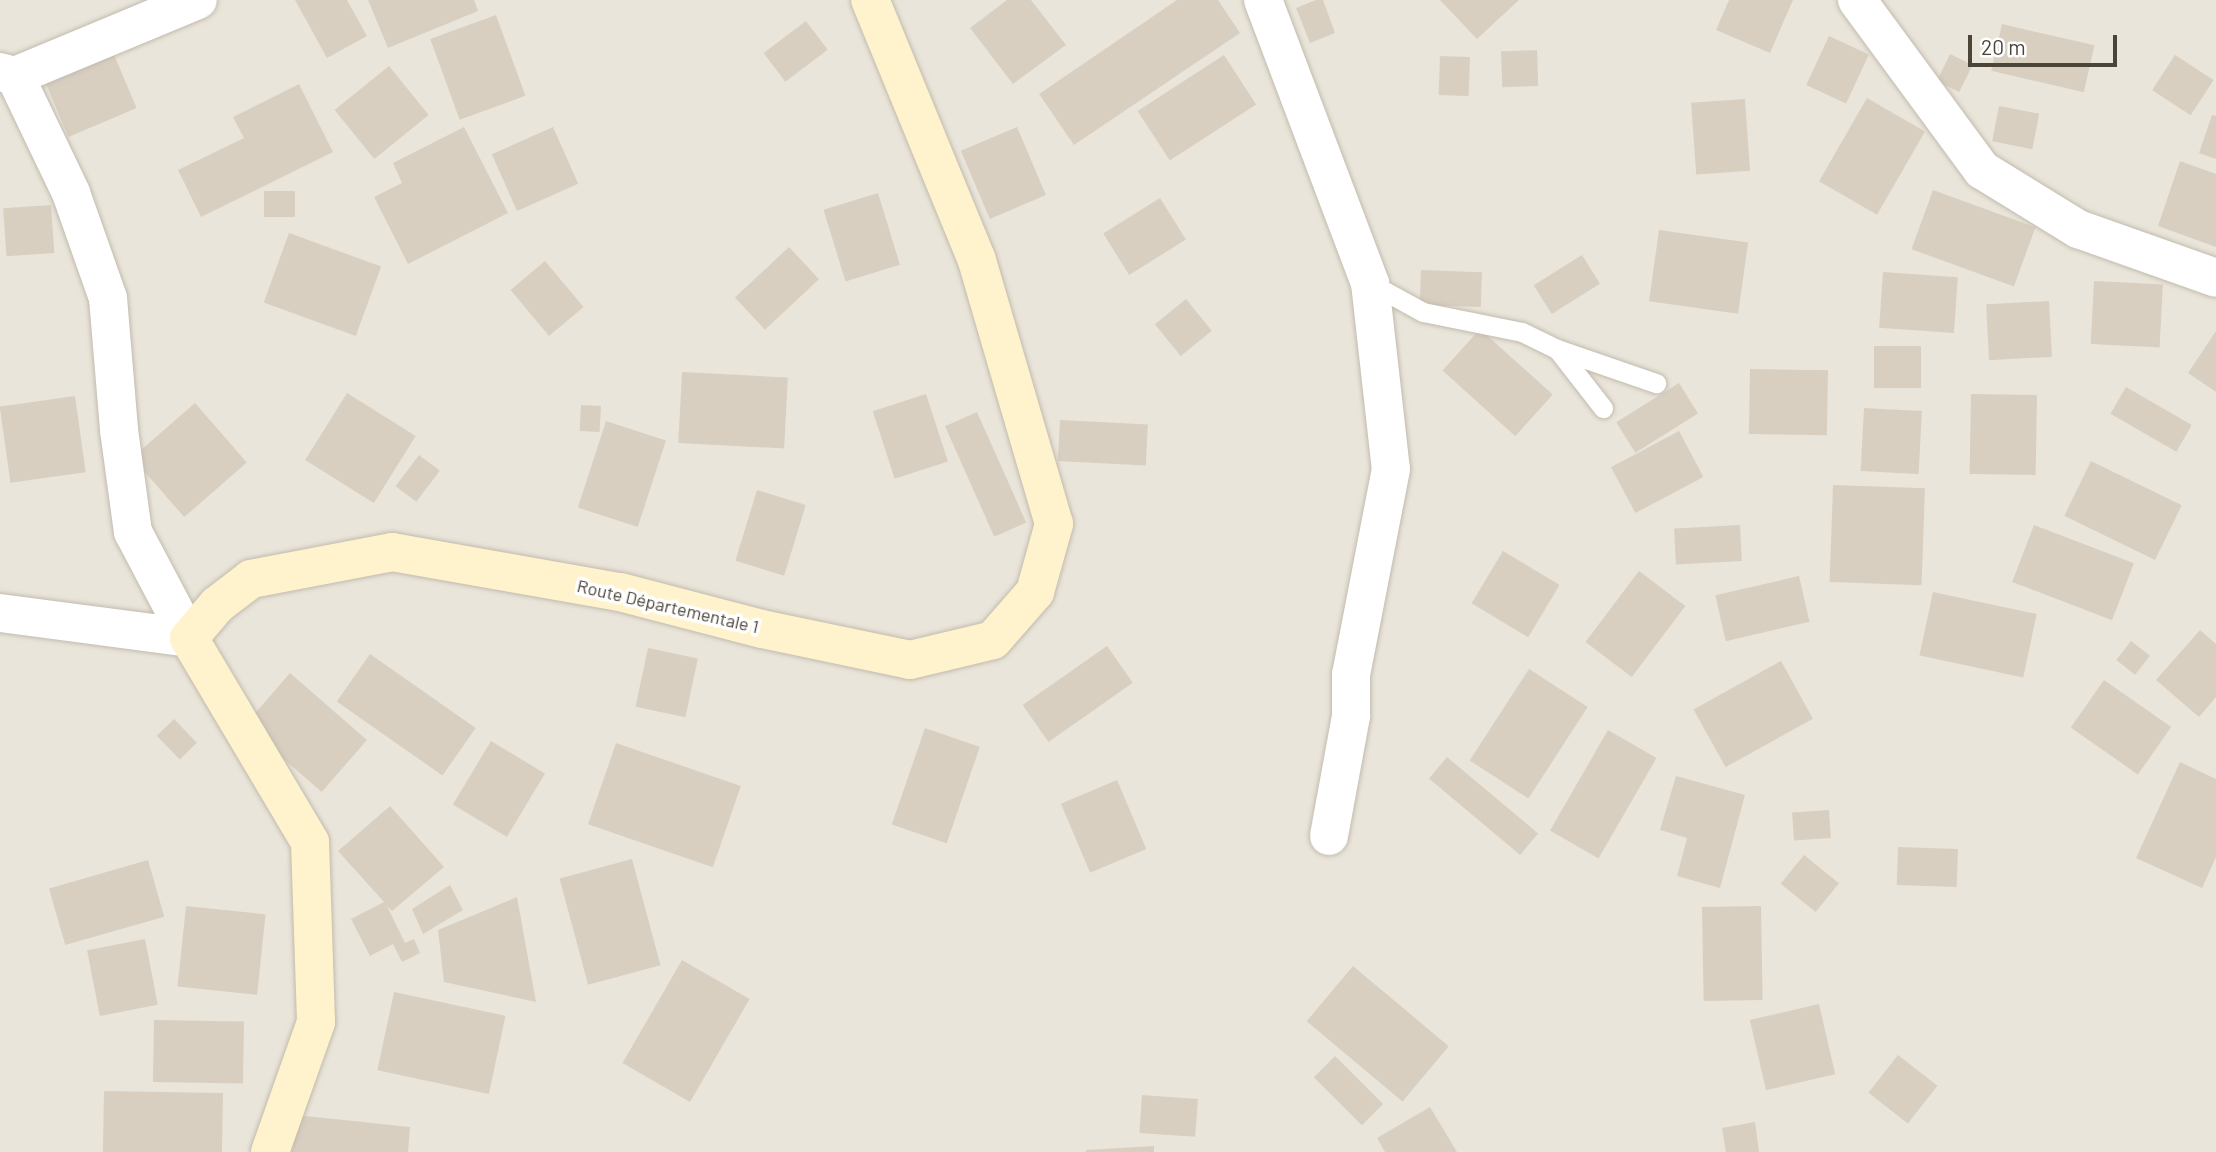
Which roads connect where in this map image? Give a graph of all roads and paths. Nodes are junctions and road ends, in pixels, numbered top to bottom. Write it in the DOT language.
graph roads {
  1 [pos="198,0"];
  2 [pos="870,0"];
  3 [pos="1262,0"];
  4 [pos="1857,0"];
  5 [pos="7,74"];
  6 [pos="2216,278"];
  7 [pos="1370,283"];
  8 [pos="1557,349"];
  9 [pos="1656,383"];
  10 [pos="1603,408"];
  11 [pos="0,613"];
  12 [pos="189,638"];
  13 [pos="1329,836"];
  14 [pos="270,1152"];
  1 -- 5 [label="street"];
  2 -- 12 [label="main road, Route Départementale 1"];
  3 -- 7 [label="street"];
  4 -- 6 [label="street"];
  5 -- 12 [label="street"];
  7 -- 8 [label="lane"];
  7 -- 13 [label="street"];
  8 -- 9 [label="lane"];
  8 -- 10 [label="lane"];
  11 -- 12 [label="street"];
  12 -- 14 [label="main road"];
}
